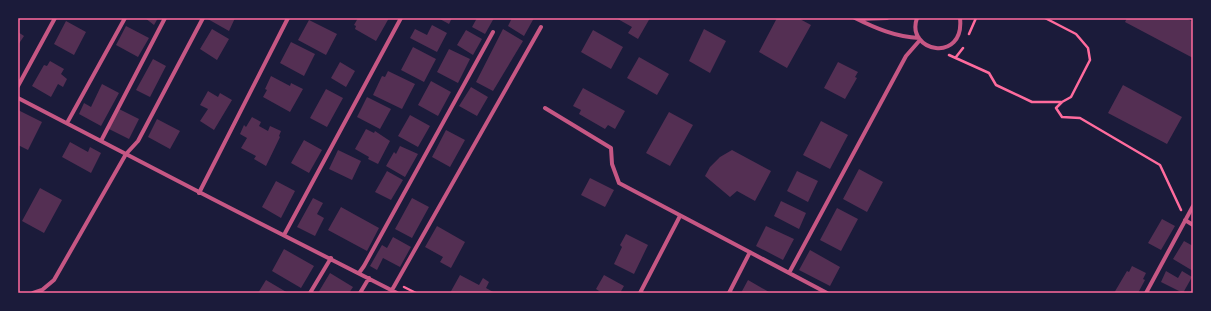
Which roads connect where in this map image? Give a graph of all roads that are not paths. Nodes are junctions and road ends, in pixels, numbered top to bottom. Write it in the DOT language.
graph roads {
  1 [pos="55,18"];
  2 [pos="125,18"];
  3 [pos="165,18"];
  4 [pos="203,18"];
  5 [pos="288,18"];
  6 [pos="401,18"];
  7 [pos="855,18"];
  8 [pos="887,18"];
  9 [pos="917,18"];
  10 [pos="960,18"];
  11 [pos="541,27"];
  12 [pos="493,32"];
  13 [pos="920,39"];
  14 [pos="18,86"];
  15 [pos="18,98"];
  16 [pos="545,108"];
  17 [pos="67,123"];
  18 [pos="101,141"];
  19 [pos="126,154"];
  20 [pos="199,193"];
  21 [pos="1193,206"];
  22 [pos="680,216"];
  23 [pos="1186,220"];
  24 [pos="1193,225"];
  25 [pos="284,235"];
  26 [pos="750,252"];
  27 [pos="331,258"];
  28 [pos="359,273"];
  29 [pos="789,273"];
  30 [pos="369,278"];
  31 [pos="392,290"];
  32 [pos="33,293"];
  33 [pos="310,293"];
  34 [pos="360,293"];
  35 [pos="397,293"];
  36 [pos="640,293"];
  37 [pos="729,293"];
  38 [pos="827,293"];
  39 [pos="1146,293"];
  1 -- 14 [label="street"];
  2 -- 17 [label="street"];
  3 -- 18 [label="street"];
  4 -- 19 [label="street"];
  5 -- 20 [label="street"];
  6 -- 25 [label="street"];
  7 -- 8 [label="street"];
  7 -- 13 [label="street"];
  9 -- 13 [label="street"];
  10 -- 13 [label="street"];
  11 -- 31 [label="street"];
  12 -- 28 [label="street"];
  13 -- 29 [label="street"];
  15 -- 17 [label="street"];
  16 -- 22 [label="street"];
  17 -- 18 [label="street"];
  18 -- 19 [label="street"];
  19 -- 20 [label="street"];
  19 -- 32 [label="street"];
  20 -- 25 [label="street"];
  21 -- 23 [label="street"];
  22 -- 26 [label="street"];
  22 -- 36 [label="street"];
  23 -- 24 [label="street"];
  23 -- 39 [label="street"];
  25 -- 27 [label="street"];
  26 -- 29 [label="street"];
  26 -- 37 [label="street"];
  27 -- 28 [label="street"];
  27 -- 33 [label="street"];
  28 -- 30 [label="street"];
  29 -- 38 [label="street"];
  30 -- 31 [label="street"];
  30 -- 34 [label="street"];
  31 -- 35 [label="street"];
}
